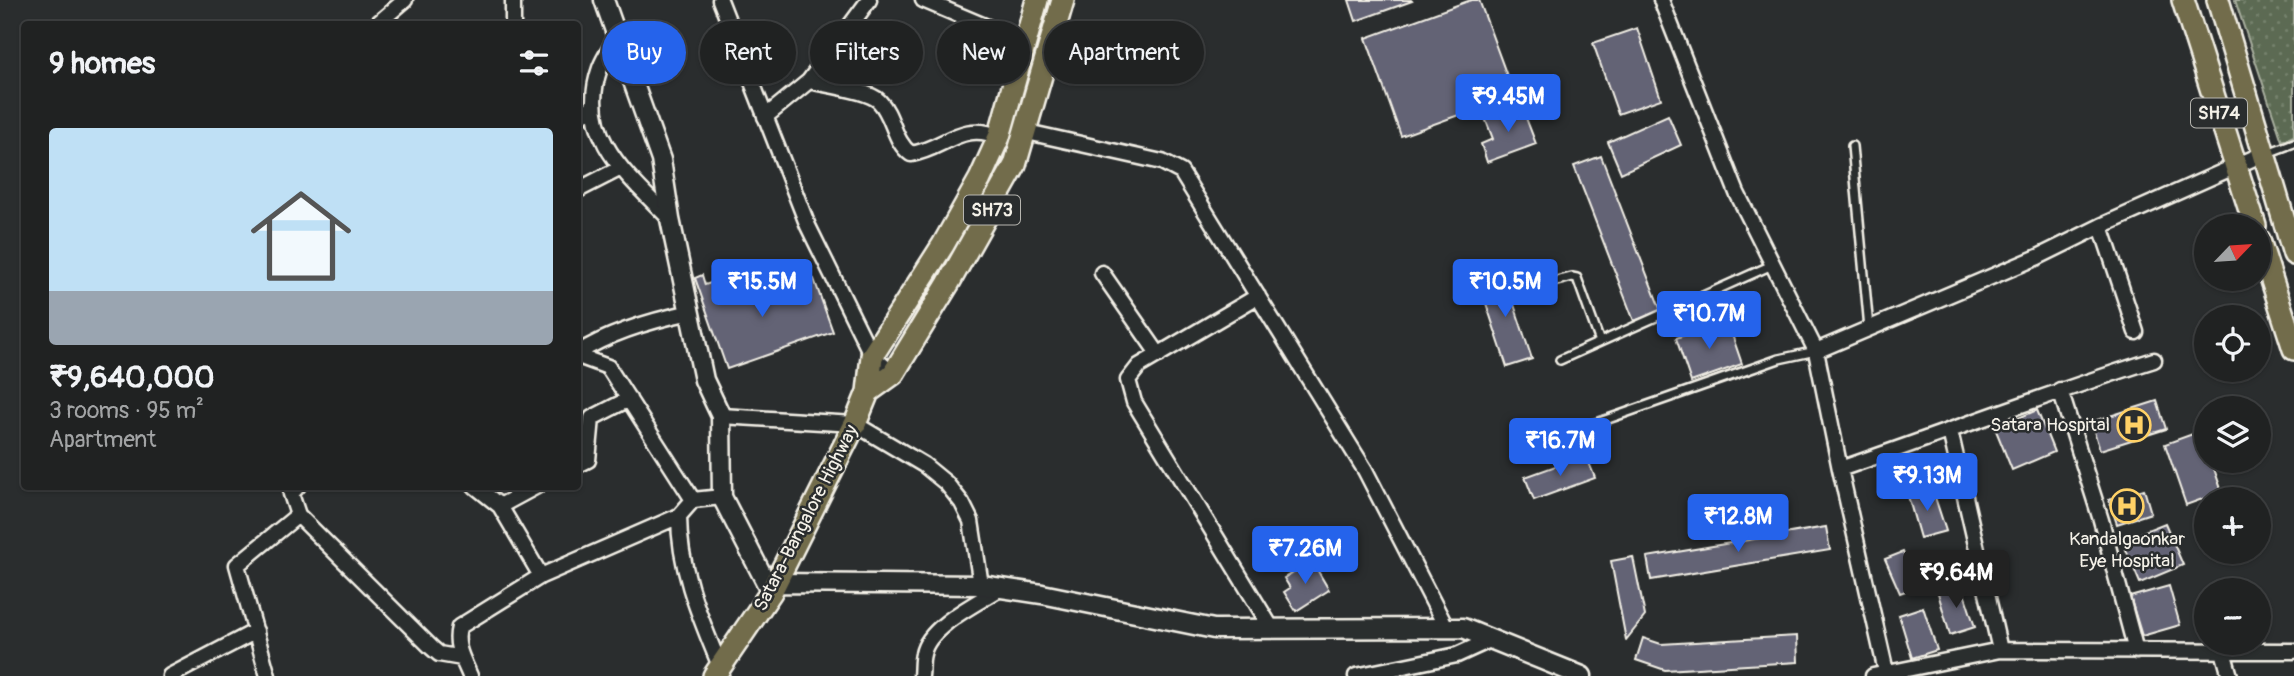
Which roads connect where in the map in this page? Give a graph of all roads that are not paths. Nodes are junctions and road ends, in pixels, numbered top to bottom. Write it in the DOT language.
graph roads {
  1 [pos="405,0"];
  2 [pos="513,0"];
  3 [pos="604,0"];
  4 [pos="720,0"];
  5 [pos="869,0"];
  6 [pos="923,0"];
  7 [pos="1037,0"];
  8 [pos="1063,0"];
  9 [pos="1661,0"];
  10 [pos="2183,0"];
  11 [pos="2218,0"];
  12 [pos="380,21"];
  13 [pos="513,21"];
  14 [pos="612,21"];
  15 [pos="973,21"];
  16 [pos="1030,25"];
  17 [pos="602,64"];
  18 [pos="809,81"];
  19 [pos="634,84"];
  20 [pos="1014,84"];
  21 [pos="592,107"];
  22 [pos="581,116"];
  23 [pos="765,117"];
  24 [pos="1027,132"];
  25 [pos="999,137"];
  26 [pos="2294,143"];
  27 [pos="1853,146"];
  28 [pos="2263,154"];
  29 [pos="2236,167"];
  30 [pos="621,168"];
  31 [pos="581,188"];
  32 [pos="2251,214"];
  33 [pos="670,219"];
  34 [pos="2101,226"];
  35 [pos="2294,254"];
  36 [pos="1772,265"];
  37 [pos="1102,274"];
  38 [pos="2272,280"];
  39 [pos="1522,290"];
  40 [pos="1258,296"];
  41 [pos="691,312"];
  42 [pos="1869,328"];
  43 [pos="2136,332"];
  44 [pos="1601,342"];
  45 [pos="2294,349"];
  46 [pos="1816,351"];
  47 [pos="581,353"];
  48 [pos="1159,355"];
  49 [pos="581,356"];
  50 [pos="872,356"];
  51 [pos="1560,360"];
  52 [pos="2154,360"];
  53 [pos="894,374"];
  54 [pos="2060,390"];
  55 [pos="869,392"];
  56 [pos="629,399"];
  57 [pos="721,416"];
  58 [pos="855,424"];
  59 [pos="1950,431"];
  60 [pos="1534,445"];
  61 [pos="581,464"];
  62 [pos="1840,468"];
  63 [pos="294,490"];
  64 [pos="480,490"];
  65 [pos="530,490"];
  66 [pos="722,497"];
  67 [pos="693,500"];
  68 [pos="500,506"];
  69 [pos="298,515"];
  70 [pos="680,516"];
  71 [pos="541,576"];
  72 [pos="981,585"];
  73 [pos="774,588"];
  74 [pos="1001,588"];
  75 [pos="1446,627"];
  76 [pos="1272,629"];
  77 [pos="256,631"];
  78 [pos="1490,640"];
  79 [pos="2000,650"];
  80 [pos="2136,651"];
  81 [pos="2271,651"];
  82 [pos="2294,651"];
  83 [pos="2194,652"];
  84 [pos="2224,655"];
  85 [pos="462,658"];
  86 [pos="717,671"];
  87 [pos="1882,675"];
  88 [pos="170,676"];
  89 [pos="268,676"];
  90 [pos="470,676"];
  91 [pos="921,676"];
  92 [pos="1356,676"];
  93 [pos="1581,676"];
  94 [pos="2230,676"];
  1 -- 12 [label="street"];
  2 -- 13 [label="street"];
  3 -- 14 [label="street"];
  4 -- 23 [label="street"];
  5 -- 18 [label="street"];
  6 -- 15 [label="street"];
  7 -- 16 [label="main road, Satara-Bangalore Highway / SH73"];
  8 -- 24 [label="main road, SH73"];
  9 -- 36 [label="street"];
  10 -- 29 [label="main road, SH74"];
  11 -- 28 [label="main road, SH74"];
  17 -- 21 [label="street"];
  18 -- 23 [label="street"];
  18 -- 25 [label="street"];
  19 -- 33 [label="street"];
  20 -- 25 [label="main road, Satara-Bangalore Highway / SH73"];
  21 -- 22 [label="street"];
  21 -- 30 [label="street"];
  23 -- 50 [label="street"];
  24 -- 40 [label="street"];
  24 -- 53 [label="main road, SH73"];
  25 -- 50 [label="main road, Satara-Bangalore Highway / SH73"];
  26 -- 28 [label="lane"];
  27 -- 42 [label="lane"];
  28 -- 29 [label="street"];
  28 -- 35 [label="main road, SH74"];
  29 -- 32 [label="main road, SH74"];
  29 -- 34 [label="street"];
  30 -- 31 [label="street"];
  30 -- 33 [label="street"];
  33 -- 41 [label="street"];
  34 -- 42 [label="street"];
  34 -- 43 [label="street"];
  36 -- 44 [label="lane"];
  36 -- 46 [label="street"];
  37 -- 48 [label="street"];
  38 -- 45 [label="main road"];
  39 -- 44 [label="lane"];
  40 -- 48 [label="street"];
  40 -- 75 [label="street"];
  41 -- 47 [label="street"];
  41 -- 57 [label="street"];
  42 -- 46 [label="street"];
  44 -- 51 [label="lane"];
  46 -- 60 [label="lane"];
  46 -- 62 [label="street"];
  48 -- 76 [label="street"];
  49 -- 56 [label="street"];
  50 -- 53 [label="street"];
  50 -- 55 [label="main road, Satara-Bangalore Highway / SH73"];
  52 -- 54 [label="street"];
  53 -- 55 [label="main road, SH73"];
  54 -- 59 [label="street"];
  54 -- 80 [label="street"];
  55 -- 58 [label="main road, Satara-Bangalore Highway / SH73"];
  56 -- 61 [label="street"];
  56 -- 67 [label="street"];
  57 -- 58 [label="street"];
  57 -- 66 [label="street"];
  58 -- 72 [label="street"];
  58 -- 73 [label="main road, Satara-Bangalore Highway / SH73"];
  59 -- 62 [label="street"];
  59 -- 79 [label="street"];
  62 -- 87 [label="street"];
  63 -- 69 [label="street"];
  64 -- 68 [label="street"];
  65 -- 68 [label="street"];
  66 -- 67 [label="street"];
  66 -- 73 [label="street"];
  67 -- 70 [label="street"];
  68 -- 71 [label="street"];
  69 -- 77 [label="street"];
  69 -- 85 [label="street"];
  70 -- 71 [label="street"];
  70 -- 86 [label="street"];
  71 -- 85 [label="street"];
  72 -- 73 [label="street"];
  72 -- 74 [label="street"];
  73 -- 86 [label="main road, Satara-Bangalore Highway / SH73"];
  74 -- 76 [label="street"];
  74 -- 91 [label="street"];
  75 -- 76 [label="street"];
  75 -- 78 [label="street"];
  77 -- 88 [label="street"];
  77 -- 89 [label="street"];
  78 -- 92 [label="street"];
  78 -- 93 [label="street"];
  79 -- 80 [label="street"];
  79 -- 87 [label="street"];
  80 -- 83 [label="street"];
  81 -- 82 [label="street"];
  84 -- 94 [label="street"];
  85 -- 90 [label="street"];
}
